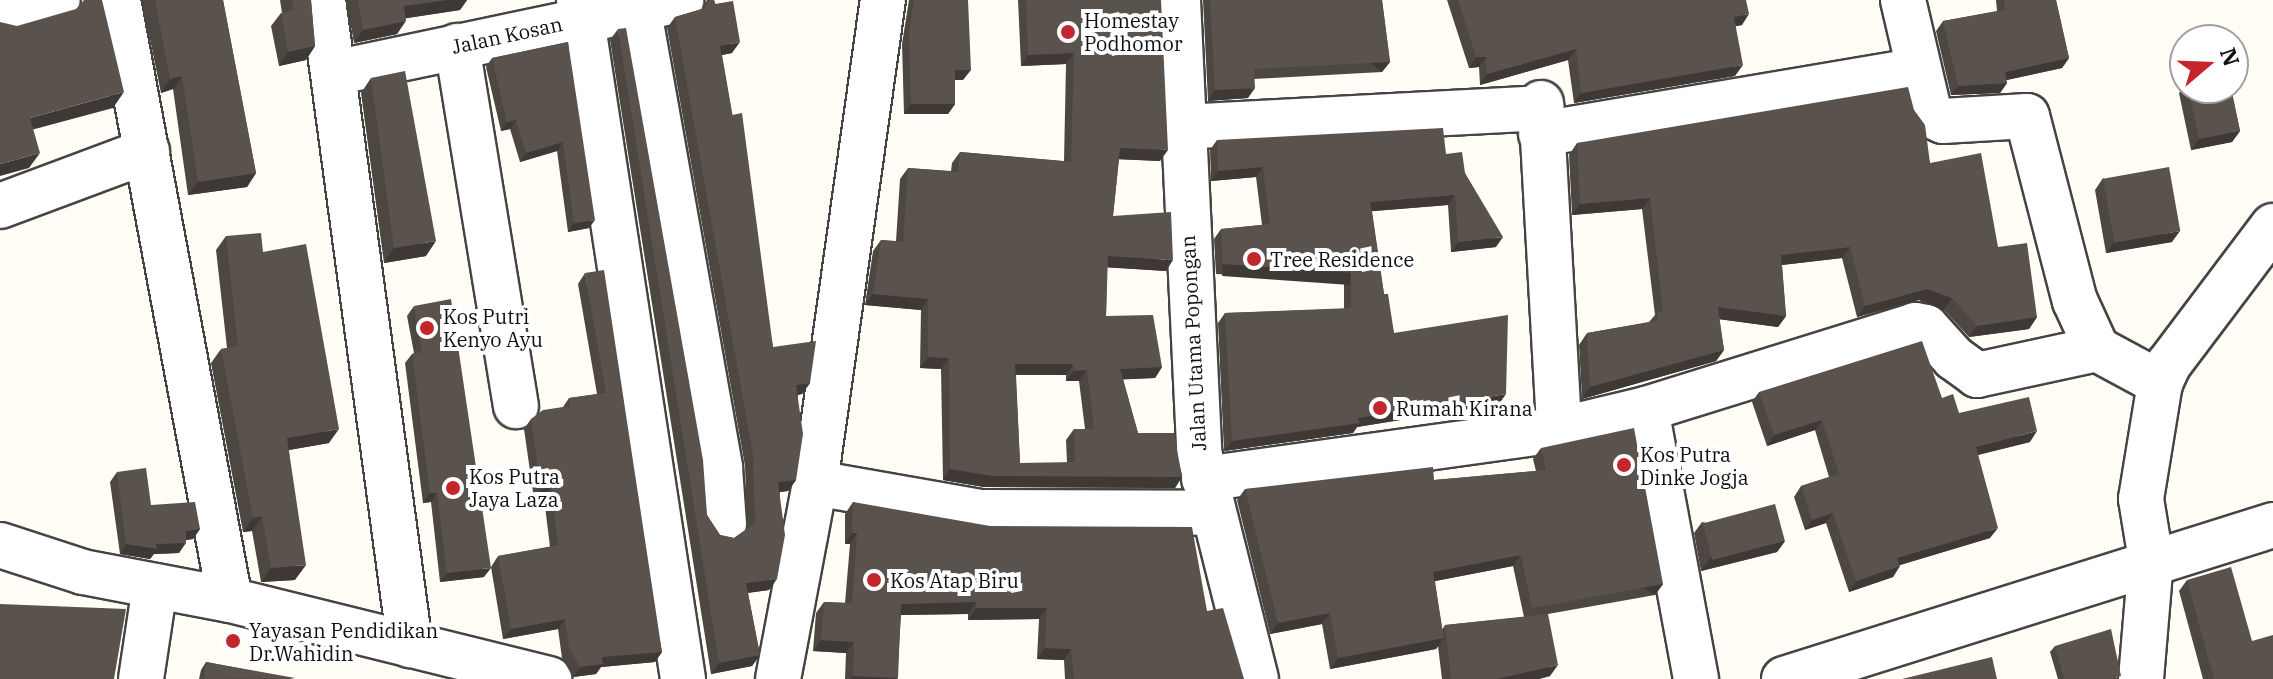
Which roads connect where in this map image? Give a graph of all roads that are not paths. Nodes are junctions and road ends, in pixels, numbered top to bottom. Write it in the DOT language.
graph roads {
  1 [pos="58,0"];
  2 [pos="118,0"];
  3 [pos="323,0"];
  4 [pos="681,0"];
  5 [pos="883,0"];
  6 [pos="1178,0"];
  7 [pos="1903,0"];
  8 [pos="638,6"];
  9 [pos="580,9"];
  10 [pos="0,17"];
  11 [pos="457,46"];
  12 [pos="1919,70"];
  13 [pos="334,73"];
  14 [pos="1541,111"];
  15 [pos="1181,127"];
  16 [pos="147,151"];
  17 [pos="0,206"];
  18 [pos="2273,226"];
  19 [pos="2097,349"];
  20 [pos="2160,383"];
  21 [pos="516,406"];
  22 [pos="1646,409"];
  23 [pos="1559,430"];
  24 [pos="815,483"];
  25 [pos="1208,496"];
  26 [pos="724,524"];
  27 [pos="2273,525"];
  28 [pos="0,545"];
  29 [pos="2151,560"];
  30 [pos="155,586"];
  31 [pos="230,600"];
  32 [pos="410,645"];
  33 [pos="141,679"];
  34 [pos="549,679"];
  35 [pos="683,679"];
  36 [pos="778,679"];
  37 [pos="1256,679"];
  38 [pos="1696,679"];
  39 [pos="1784,679"];
  40 [pos="2141,679"];
  1 -- 10 [label="street"];
  2 -- 16 [label="street"];
  3 -- 13 [label="street"];
  4 -- 8 [label="street, Jalan Kosan"];
  5 -- 24 [label="street"];
  6 -- 15 [label="street, Jalan Utama Popongan"];
  7 -- 12 [label="street"];
  8 -- 9 [label="street, Jalan Kosan"];
  8 -- 26 [label="street"];
  9 -- 11 [label="street, Jalan Kosan"];
  9 -- 35 [label="street"];
  11 -- 13 [label="street, Jalan Kosan"];
  11 -- 21 [label="street"];
  12 -- 14 [label="street"];
  12 -- 19 [label="street"];
  13 -- 32 [label="street"];
  14 -- 15 [label="street"];
  14 -- 23 [label="street"];
  15 -- 25 [label="street, Jalan Utama Popongan"];
  16 -- 17 [label="street"];
  16 -- 31 [label="street"];
  18 -- 20 [label="street"];
  19 -- 20 [label="street"];
  19 -- 22 [label="street"];
  20 -- 29 [label="street"];
  22 -- 23 [label="street"];
  22 -- 38 [label="street"];
  23 -- 25 [label="street"];
  24 -- 25 [label="street"];
  24 -- 36 [label="street"];
  25 -- 37 [label="street, Jalan Utama Popongan"];
  27 -- 29 [label="street"];
  28 -- 30 [label="street"];
  29 -- 39 [label="street"];
  29 -- 40 [label="street"];
  30 -- 31 [label="street"];
  30 -- 33 [label="street"];
  31 -- 32 [label="street"];
  32 -- 34 [label="street"];
}
